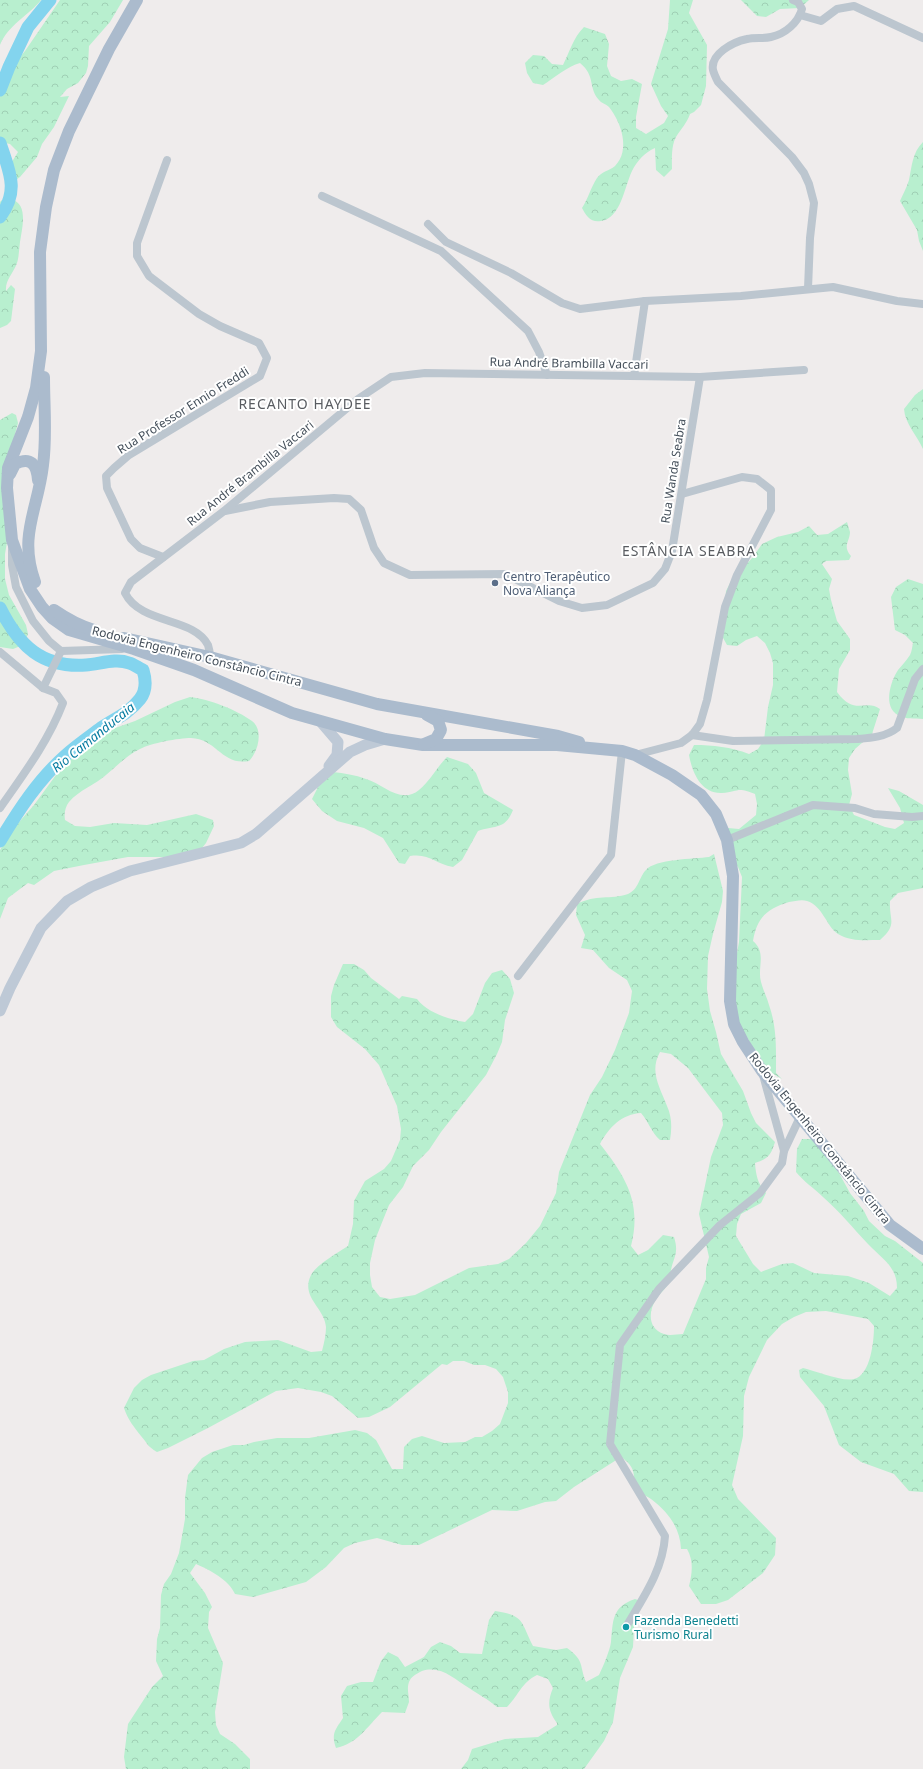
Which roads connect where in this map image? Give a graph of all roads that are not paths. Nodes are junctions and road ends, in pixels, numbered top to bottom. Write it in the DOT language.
graph roads {
  1 [pos="137,0"];
  2 [pos="793,0"];
  3 [pos="800,15"];
  4 [pos="923,38"];
  5 [pos="167,160"];
  6 [pos="322,196"];
  7 [pos="428,224"];
  8 [pos="808,289"];
  9 [pos="646,301"];
  10 [pos="923,304"];
  11 [pos="41,351"];
  12 [pos="804,370"];
  13 [pos="547,375"];
  14 [pos="634,376"];
  15 [pos="700,377"];
  16 [pos="7,488"];
  17 [pos="39,489"];
  18 [pos="682,494"];
  19 [pos="224,511"];
  20 [pos="12,540"];
  21 [pos="163,558"];
  22 [pos="134,649"];
  23 [pos="0,652"];
  24 [pos="59,654"];
  25 [pos="210,657"];
  26 [pos="923,669"];
  27 [pos="45,684"];
  28 [pos="425,713"];
  29 [pos="320,721"];
  30 [pos="692,735"];
  31 [pos="385,739"];
  32 [pos="422,745"];
  33 [pos="606,748"];
  34 [pos="622,751"];
  35 [pos="636,755"];
  36 [pos="325,773"];
  37 [pos="0,808"];
  38 [pos="923,816"];
  39 [pos="726,840"];
  40 [pos="518,976"];
  41 [pos="0,1010"];
  42 [pos="762,1071"];
  43 [pos="800,1117"];
  44 [pos="784,1151"];
  45 [pos="923,1249"];
  46 [pos="626,1627"];
  1 -- 11 [label="main road, Rodovia Engenheiro Constâncio Cintra"];
  2 -- 3 [label="street"];
  3 -- 4 [label="street"];
  3 -- 8 [label="street"];
  5 -- 21 [label="street, Rua Professor Ennio Freddi"];
  6 -- 13 [label="street"];
  7 -- 9 [label="street"];
  8 -- 9 [label="street"];
  8 -- 10 [label="street"];
  9 -- 14 [label="street"];
  11 -- 16 [label="main road, Rodovia Engenheiro Constâncio Cintra"];
  11 -- 17 [label="main road, Rodovia Engenheiro Constâncio Cintra"];
  12 -- 15 [label="street, Rua André Brambilla Vaccari"];
  13 -- 14 [label="street, Rua André Brambilla Vaccari"];
  13 -- 19 [label="street, Rua André Brambilla Vaccari"];
  14 -- 15 [label="street, Rua André Brambilla Vaccari"];
  15 -- 18 [label="street, Rua Wanda Seabra"];
  16 -- 17 [label="main road"];
  16 -- 20 [label="main road, Rodovia Engenheiro Constâncio Cintra"];
  17 -- 25 [label="main road, Rodovia Engenheiro Constâncio Cintra"];
  18 -- 19 [label="street, Rua Wanda Seabra"];
  18 -- 30 [label="street"];
  19 -- 21 [label="street, Rua André Brambilla Vaccari"];
  20 -- 22 [label="main road, Rodovia Engenheiro Constâncio Cintra"];
  20 -- 24 [label="street"];
  21 -- 25 [label="street, Rua André Brambilla Vaccari"];
  22 -- 24 [label="street"];
  22 -- 29 [label="main road, Rodovia Engenheiro Constâncio Cintra"];
  23 -- 27 [label="street"];
  24 -- 27 [label="street"];
  25 -- 28 [label="main road, Rodovia Engenheiro Constâncio Cintra"];
  26 -- 30 [label="street"];
  27 -- 37 [label="street"];
  28 -- 32 [label="main road"];
  28 -- 33 [label="main road, Rodovia Engenheiro Constâncio Cintra"];
  29 -- 31 [label="main road, Rodovia Engenheiro Constâncio Cintra"];
  29 -- 36 [label="main road"];
  30 -- 35 [label="street"];
  31 -- 32 [label="main road, Rodovia Engenheiro Constâncio Cintra"];
  31 -- 36 [label="main road"];
  32 -- 33 [label="main road, Rodovia Engenheiro Constâncio Cintra"];
  33 -- 34 [label="main road, Rodovia Engenheiro Constâncio Cintra"];
  34 -- 35 [label="main road, Rodovia Engenheiro Constâncio Cintra"];
  34 -- 40 [label="street"];
  35 -- 39 [label="main road, Rodovia Engenheiro Constâncio Cintra"];
  36 -- 41 [label="main road"];
  38 -- 39 [label="street"];
  39 -- 42 [label="main road, Rodovia Engenheiro Constâncio Cintra"];
  42 -- 43 [label="main road, Rodovia Engenheiro Constâncio Cintra"];
  42 -- 44 [label="street"];
  43 -- 44 [label="street"];
  43 -- 45 [label="main road, Rodovia Engenheiro Constâncio Cintra"];
  44 -- 46 [label="street"];
}
